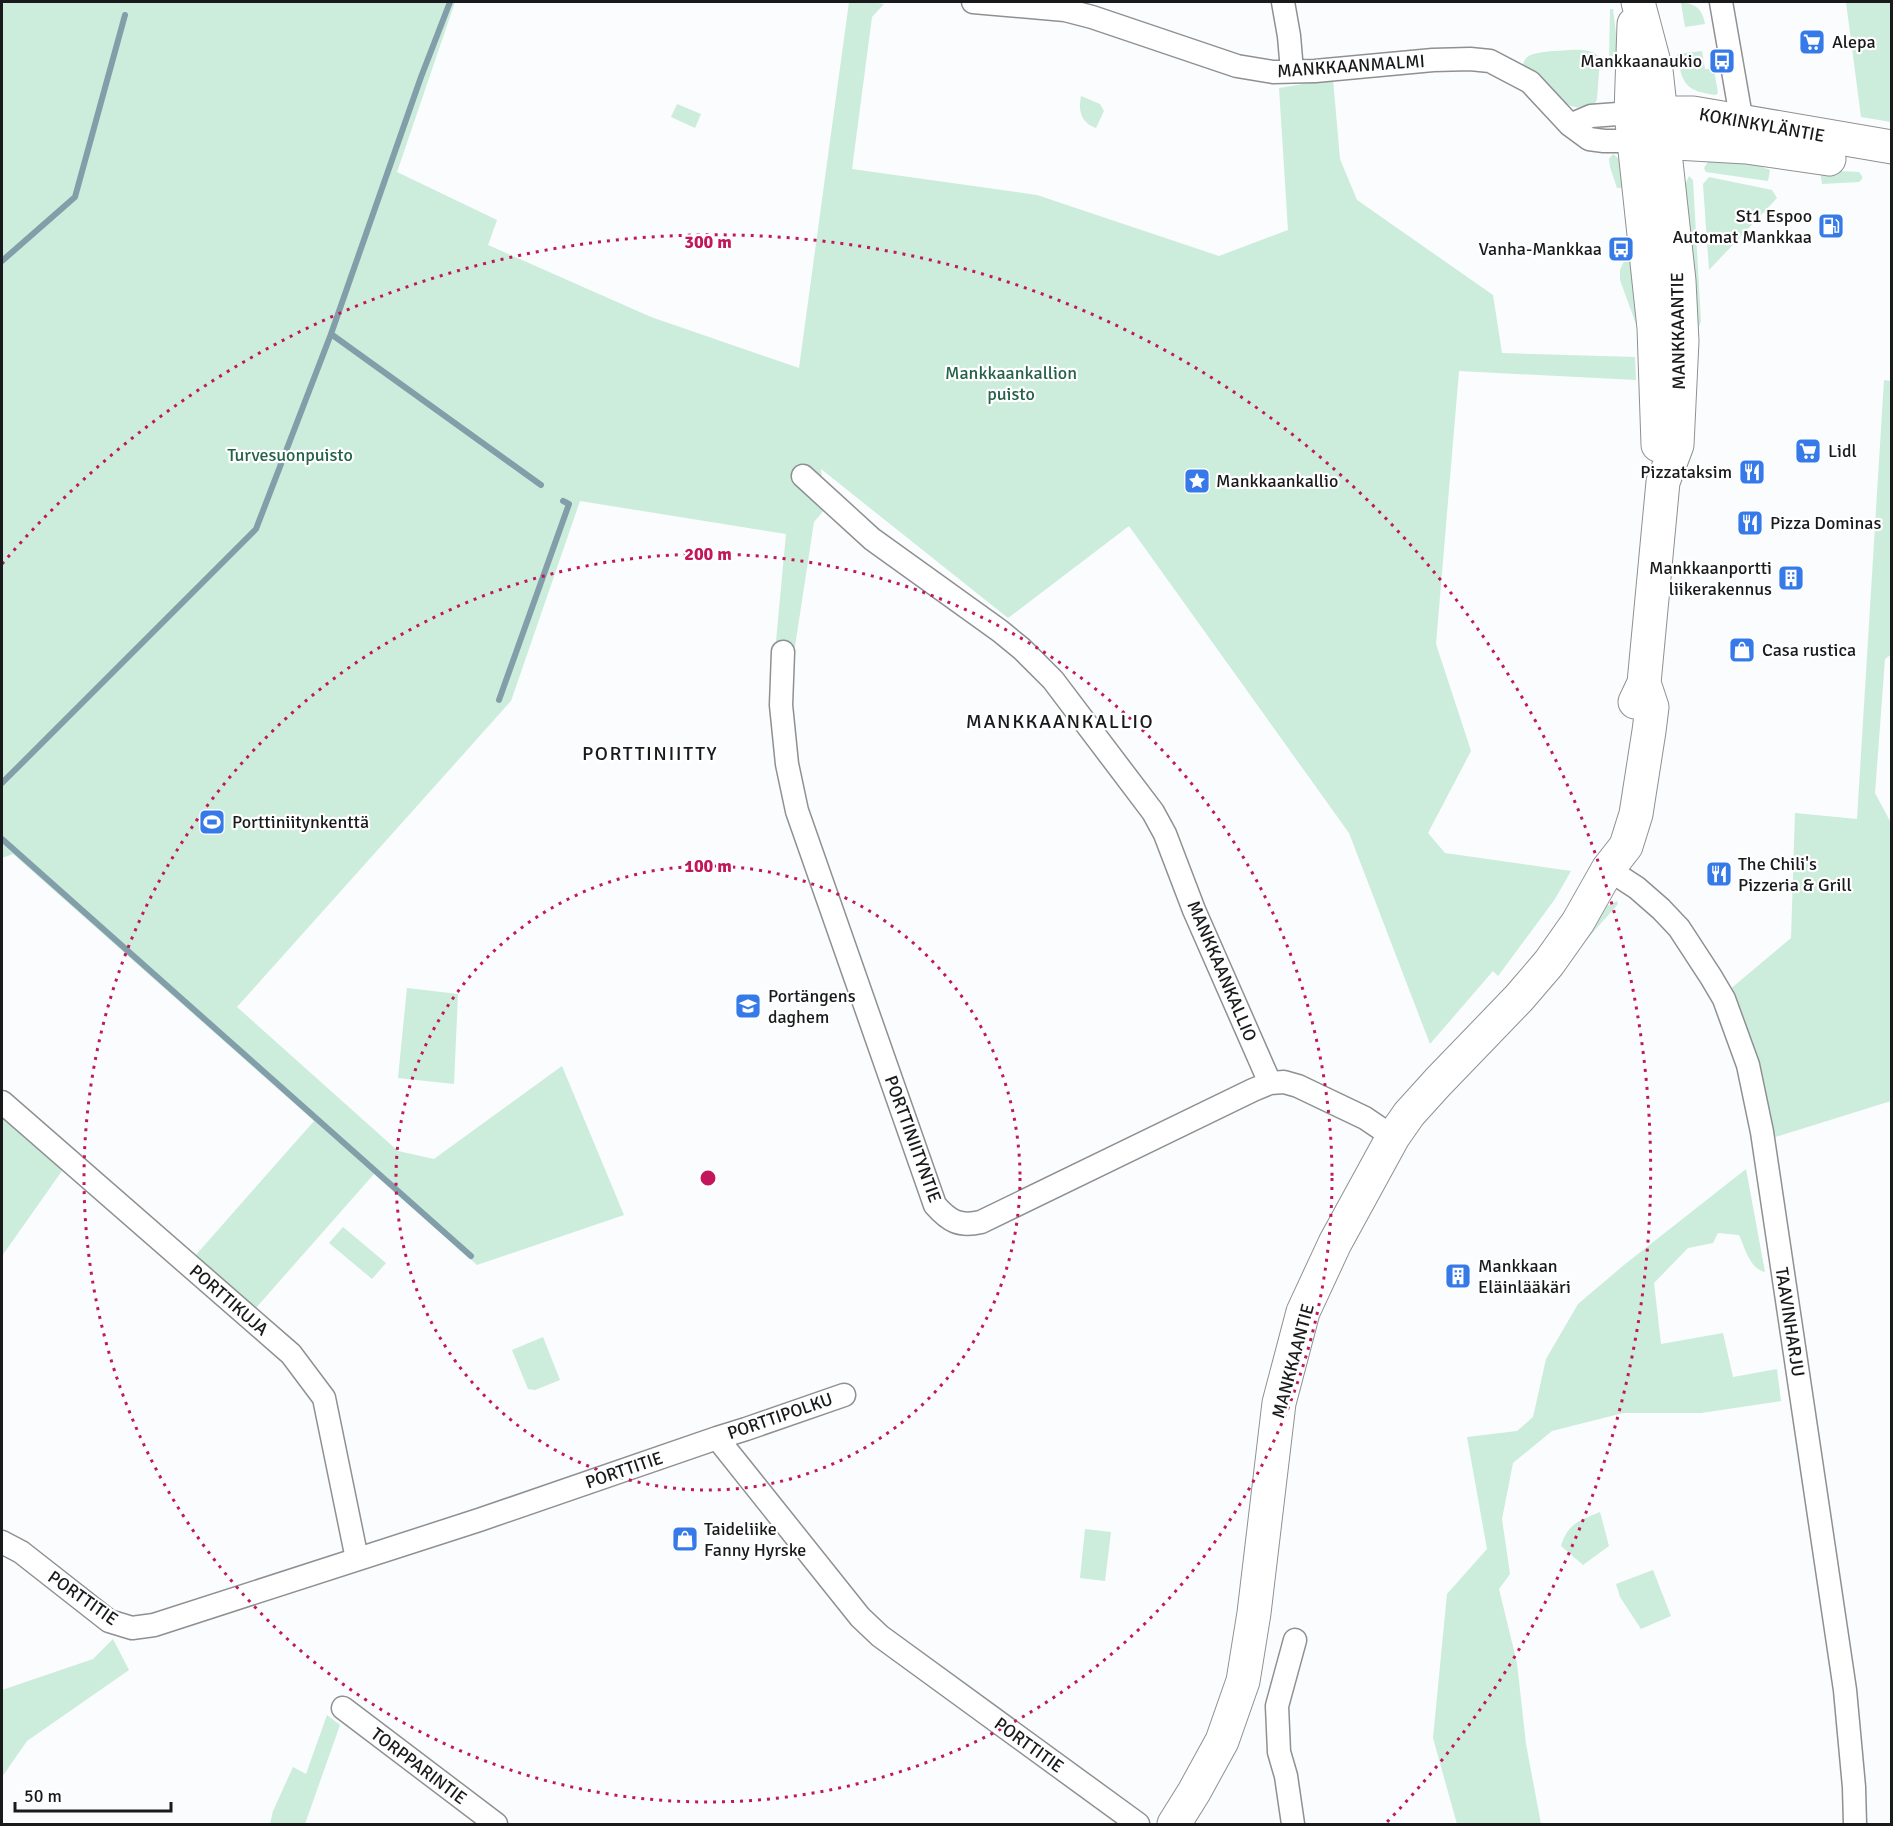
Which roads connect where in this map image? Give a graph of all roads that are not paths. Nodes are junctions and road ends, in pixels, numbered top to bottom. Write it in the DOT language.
graph roads {
  1 [pos="973,2"];
  2 [pos="1283,2"];
  3 [pos="1636,2"];
  4 [pos="1721,2"];
  5 [pos="1292,71"];
  6 [pos="1647,127"];
  7 [pos="1744,135"];
  8 [pos="1892,147"];
  9 [pos="1892,168"];
  10 [pos="803,476"];
  11 [pos="783,652"];
  12 [pos="1608,869"];
  13 [pos="1270,1083"];
  14 [pos="2,1101"];
  15 [pos="1393,1137"];
  16 [pos="844,1395"];
  17 [pos="717,1438"];
  18 [pos="2,1542"];
  19 [pos="357,1559"];
  20 [pos="1296,1641"];
  21 [pos="343,1708"];
  22 [pos="496,1824"];
  23 [pos="1138,1824"];
  24 [pos="1174,1824"];
  25 [pos="1293,1824"];
  26 [pos="1855,1824"];
  1 -- 5 [label="street, MANKKAANMALMI"];
  2 -- 5 [label="street"];
  3 -- 6 [label="main road, MANKKAANTIE"];
  4 -- 7 [label="street"];
  5 -- 6 [label="street, MANKKAANMALMI"];
  6 -- 7 [label="main road, KOKINKYLÄNTIE"];
  6 -- 12 [label="main road, MANKKAANTIE"];
  7 -- 8 [label="main road, KOKINKYLÄNTIE"];
  7 -- 9 [label="main road, KOKINKYLÄNTIE"];
  10 -- 13 [label="street, MANKKAANKALLIO"];
  11 -- 13 [label="street, PORTTINIITYNTIE"];
  12 -- 15 [label="main road, MANKKAANTIE"];
  12 -- 26 [label="street, TAAVINHARJU"];
  13 -- 15 [label="street"];
  14 -- 19 [label="street, PORTTIKUJA"];
  15 -- 24 [label="main road, MANKKAANTIE"];
  16 -- 17 [label="street, PORTTIPOLKU"];
  17 -- 19 [label="street, PORTTITIE"];
  17 -- 23 [label="street, PORTTITIE"];
  18 -- 19 [label="street, PORTTITIE"];
  20 -- 25 [label="street"];
  21 -- 22 [label="street, TORPPARINTIE"];
}
